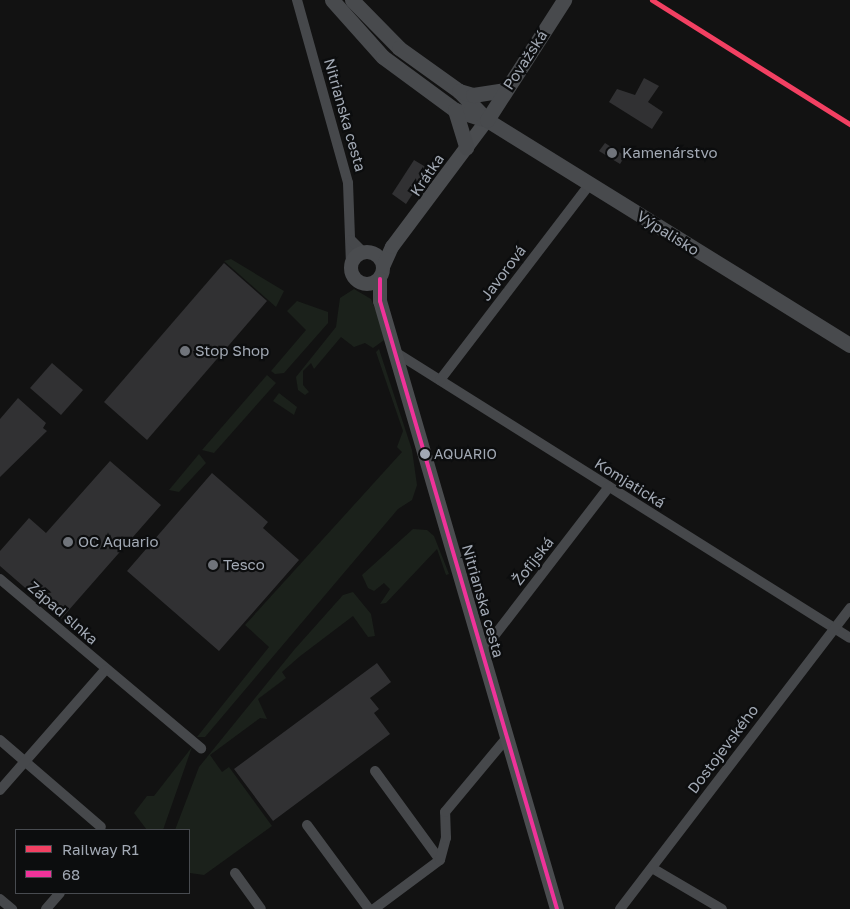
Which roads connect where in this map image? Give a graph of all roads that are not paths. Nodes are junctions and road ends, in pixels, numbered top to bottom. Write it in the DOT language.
graph roads {
  1 [pos="296,0"];
  2 [pos="332,0"];
  3 [pos="352,0"];
  4 [pos="564,0"];
  5 [pos="506,90"];
  6 [pos="459,91"];
  7 [pos="455,110"];
  8 [pos="487,120"];
  9 [pos="466,146"];
  10 [pos="589,185"];
  11 [pos="352,240"];
  12 [pos="392,247"];
  13 [pos="369,253"];
  14 [pos="352,265"];
  15 [pos="382,273"];
  16 [pos="367,285"];
  17 [pos="380,301"];
  18 [pos="850,345"];
  19 [pos="395,352"];
  20 [pos="440,380"];
  21 [pos="608,487"];
  22 [pos="0,579"];
  23 [pos="850,608"];
  24 [pos="833,630"];
  25 [pos="850,638"];
  26 [pos="481,653"];
  27 [pos="106,670"];
  28 [pos="0,740"];
  29 [pos="505,740"];
  30 [pos="202,748"];
  31 [pos="25,761"];
  32 [pos="375,771"];
  33 [pos="0,790"];
  34 [pos="307,825"];
  35 [pos="101,827"];
  36 [pos="446,833"];
  37 [pos="426,841"];
  38 [pos="440,860"];
  39 [pos="652,868"];
  40 [pos="235,873"];
  41 [pos="59,894"];
  42 [pos="0,899"];
  43 [pos="12,909"];
  44 [pos="46,909"];
  45 [pos="262,909"];
  46 [pos="369,909"];
  47 [pos="374,909"];
  48 [pos="557,909"];
  49 [pos="620,909"];
  50 [pos="722,909"];
  1 -- 11 [label="street, Nitrianska cesta"];
  2 -- 7 [label="main road, Výpalisko"];
  3 -- 6 [label="main road, Výpalisko"];
  4 -- 5 [label="main road, Považská"];
  5 -- 6 [label="main road"];
  5 -- 8 [label="main road, Považská"];
  6 -- 8 [label="main road, Výpalisko"];
  7 -- 8 [label="main road, Výpalisko"];
  7 -- 9 [label="main road"];
  8 -- 9 [label="main road, Krátka"];
  8 -- 10 [label="main road, Výpalisko"];
  9 -- 12 [label="main road, Krátka"];
  10 -- 18 [label="main road, Výpalisko"];
  10 -- 20 [label="street, Javorová"];
  11 -- 13 [label="street"];
  11 -- 14 [label="street, Nitrianska cesta"];
  12 -- 13 [label="main road"];
  12 -- 15 [label="main road, Krátka"];
  13 -- 14 [label="main road"];
  13 -- 15 [label="main road"];
  14 -- 16 [label="main road, Nitrianska cesta"];
  15 -- 16 [label="main road"];
  15 -- 17 [label="main road, Nitrianska cesta"];
  16 -- 17 [label="main road, Nitrianska cesta"];
  17 -- 19 [label="main road, Nitrianska cesta"];
  19 -- 20 [label="street, Komjatická"];
  19 -- 26 [label="main road, Nitrianska cesta"];
  20 -- 21 [label="street, Komjatická"];
  21 -- 24 [label="street, Komjatická"];
  21 -- 26 [label="street, Žofijská"];
  22 -- 27 [label="street, Západ slnka"];
  23 -- 24 [label="street, Dostojevského"];
  24 -- 25 [label="street, Komjatická"];
  24 -- 39 [label="street, Dostojevského"];
  26 -- 29 [label="main road, Nitrianska cesta"];
  27 -- 30 [label="street, Západ slnka"];
  27 -- 31 [label="street"];
  28 -- 31 [label="street"];
  29 -- 36 [label="street"];
  29 -- 48 [label="main road, Nitrianska cesta"];
  31 -- 33 [label="street"];
  31 -- 35 [label="street"];
  32 -- 37 [label="street"];
  34 -- 46 [label="street"];
  36 -- 37 [label="street"];
  36 -- 38 [label="street"];
  37 -- 38 [label="street"];
  38 -- 47 [label="street"];
  39 -- 49 [label="street, Dostojevského"];
  39 -- 50 [label="street"];
  40 -- 45 [label="street"];
  41 -- 44 [label="street"];
  42 -- 43 [label="street"];
}
